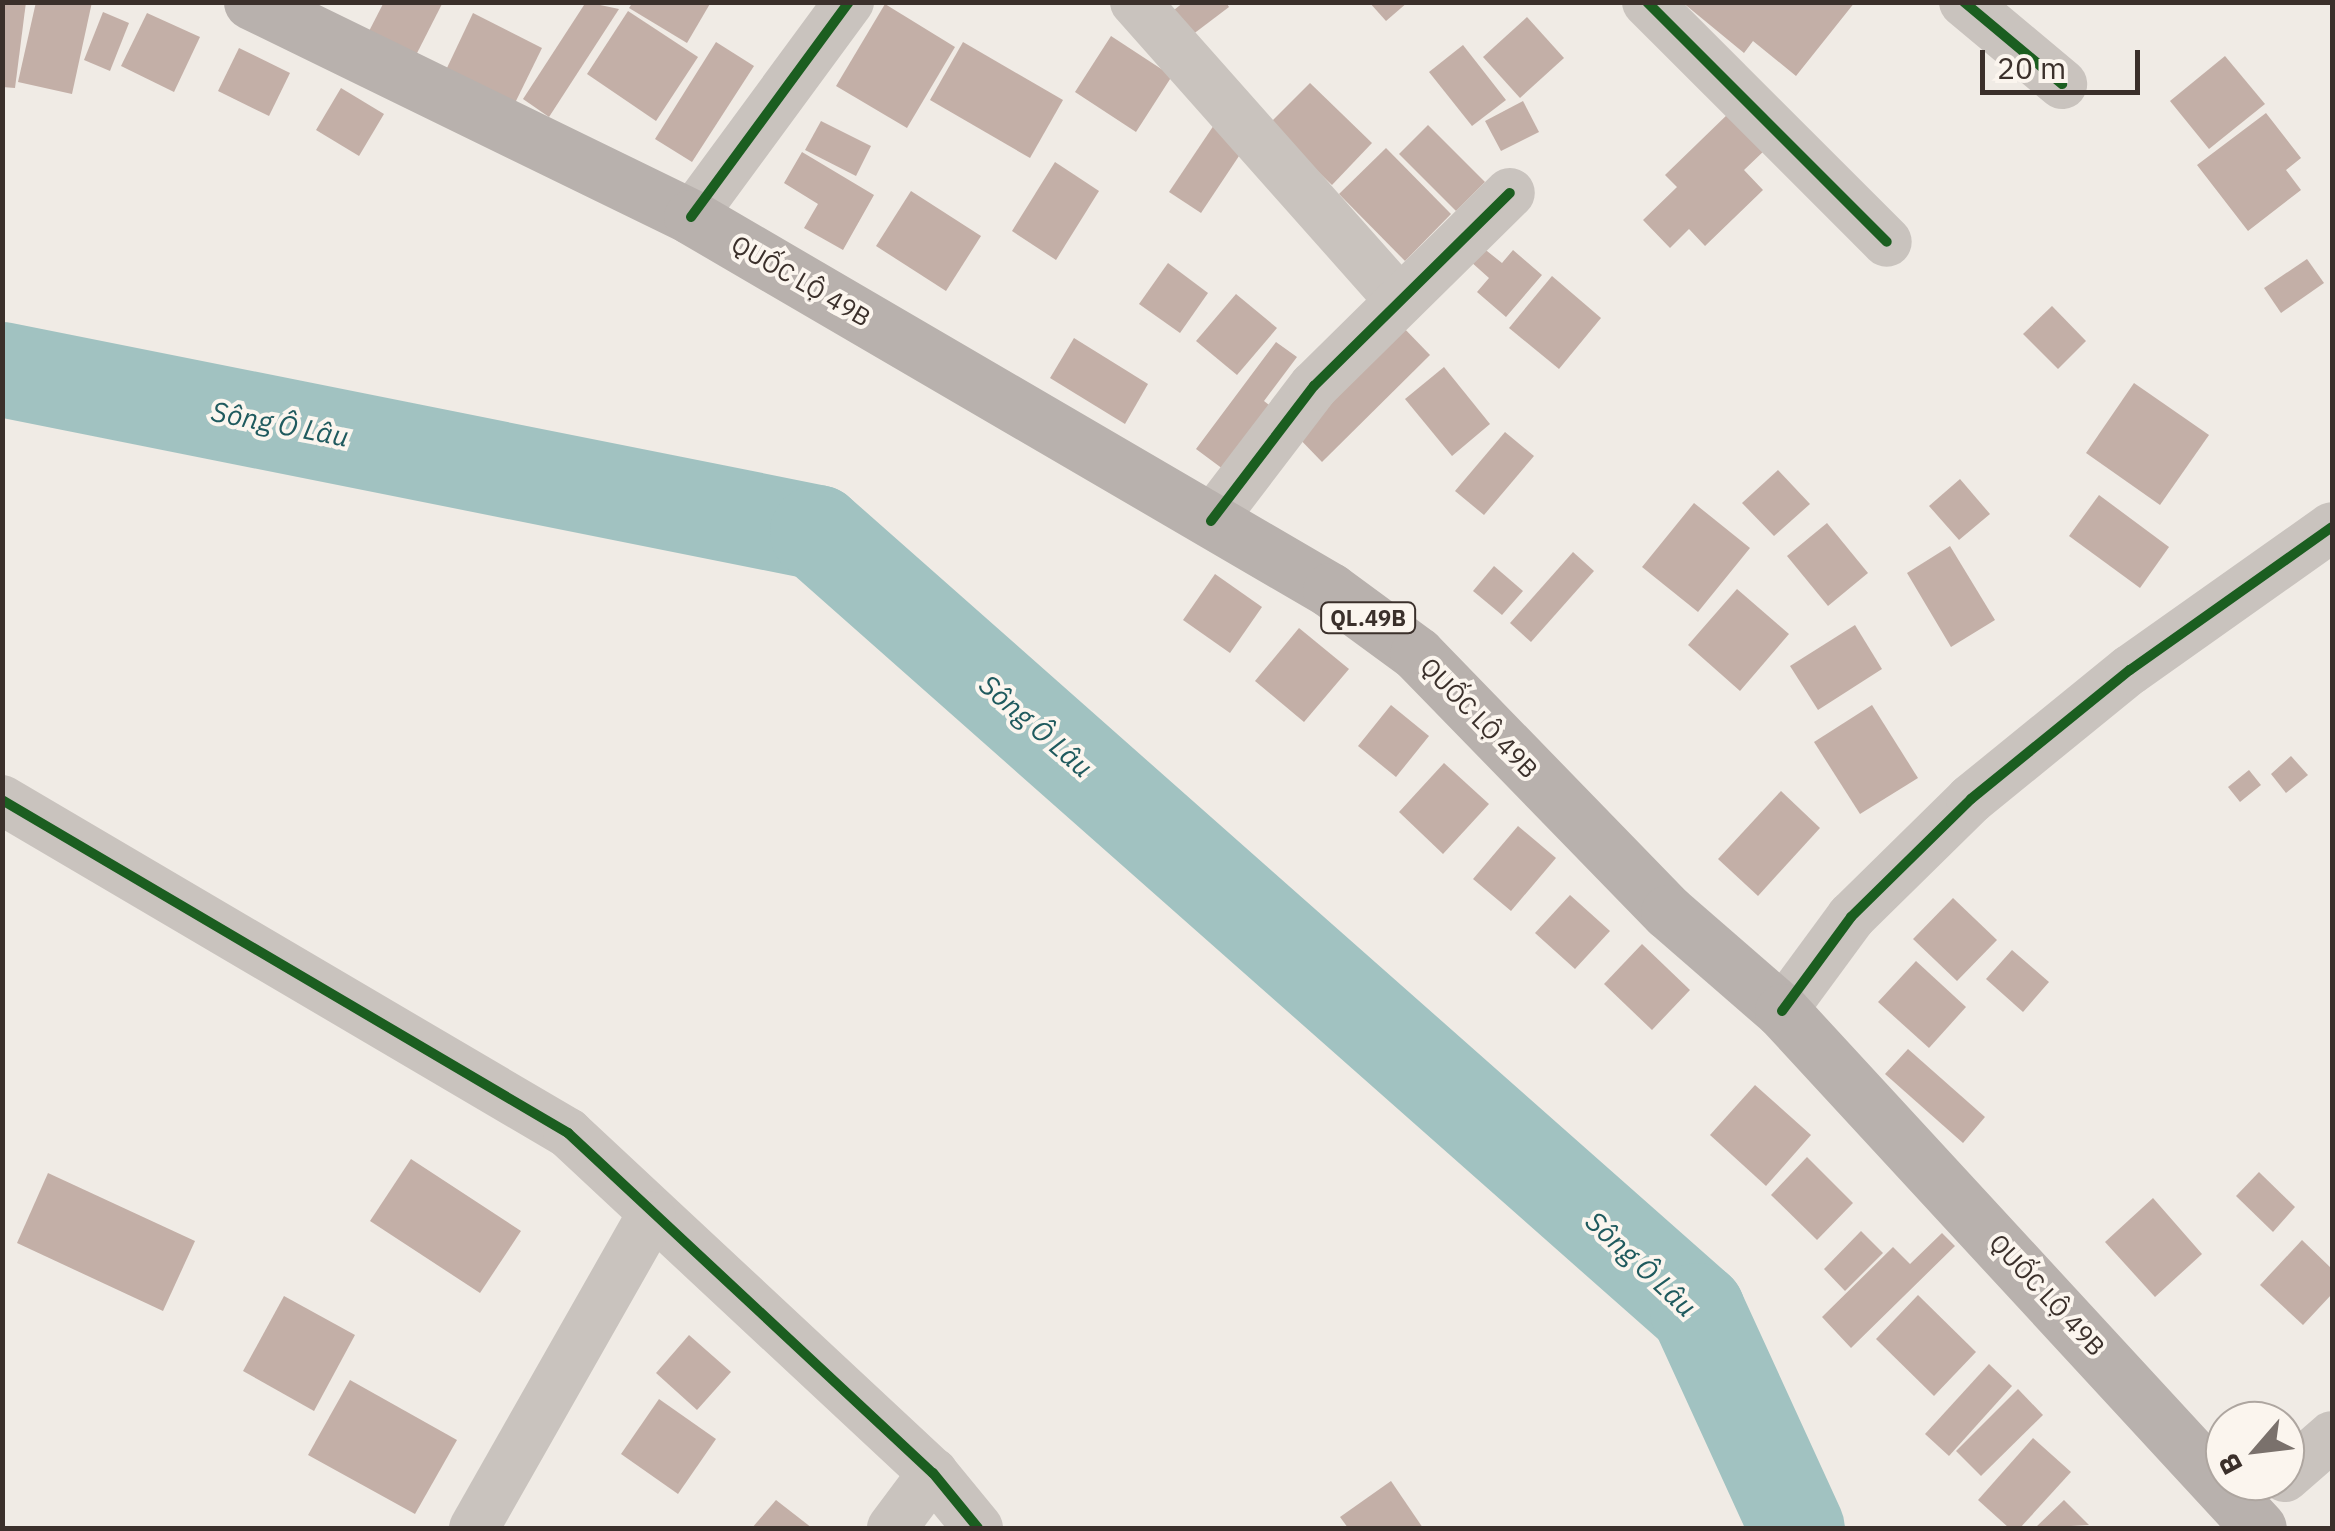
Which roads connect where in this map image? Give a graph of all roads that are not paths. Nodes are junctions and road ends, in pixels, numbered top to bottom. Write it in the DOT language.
graph roads {
  1 [pos="251,2"];
  2 [pos="849,2"];
  3 [pos="1135,2"];
  4 [pos="1647,2"];
  5 [pos="1964,2"];
  6 [pos="2062,84"];
  7 [pos="1510,193"];
  8 [pos="691,216"];
  9 [pos="1887,242"];
  10 [pos="1400,300"];
  11 [pos="1211,521"];
  12 [pos="2332,527"];
  13 [pos="2,800"];
  14 [pos="1782,1011"];
  15 [pos="651,1217"];
  16 [pos="2205,1436"];
  17 [pos="2332,1436"];
  18 [pos="2305,1463"];
  19 [pos="933,1473"];
  20 [pos="474,1528"];
  21 [pos="892,1528"];
  22 [pos="978,1528"];
  1 -- 8 [label="main road, QUỐC LỘ 49B / QL.49B"];
  2 -- 8 [label="street"];
  3 -- 10 [label="street"];
  4 -- 9 [label="street"];
  5 -- 6 [label="street"];
  7 -- 10 [label="street"];
  8 -- 11 [label="main road, QUỐC LỘ 49B / QL.49B"];
  10 -- 11 [label="street"];
  11 -- 14 [label="main road, QUỐC LỘ 49B / QL.49B"];
  12 -- 14 [label="street"];
  13 -- 15 [label="street"];
  14 -- 16 [label="main road, QUỐC LỘ 49B / QL.49B"];
  15 -- 19 [label="street"];
  15 -- 20 [label="street"];
  17 -- 18 [label="street"];
  19 -- 21 [label="street"];
  19 -- 22 [label="street"];
}
